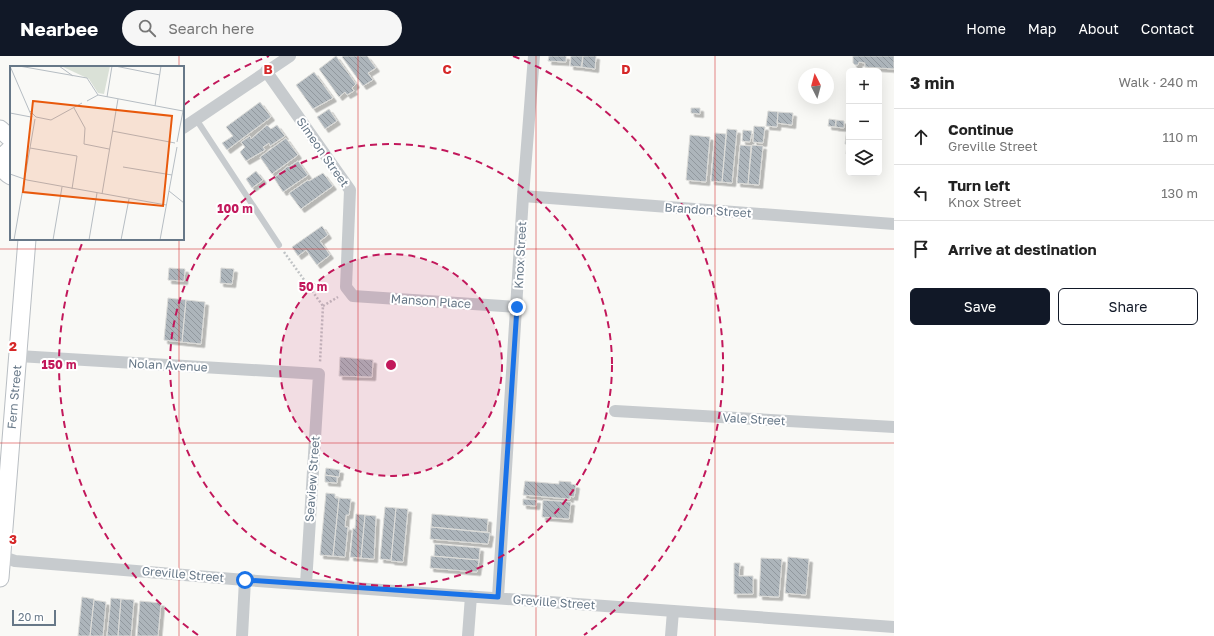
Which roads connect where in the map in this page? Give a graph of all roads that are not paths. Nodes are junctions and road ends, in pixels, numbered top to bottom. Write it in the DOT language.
graph roads {
  1 [pos="290,56"];
  2 [pos="534,56"];
  3 [pos="266,71"];
  4 [pos="196,119"];
  5 [pos="184,127"];
  6 [pos="0,129"];
  7 [pos="10,138"];
  8 [pos="523,196"];
  9 [pos="894,224"];
  10 [pos="27,240"];
  11 [pos="279,245"];
  12 [pos="348,290"];
  13 [pos="517,307"];
  14 [pos="18,356"];
  15 [pos="319,374"];
  16 [pos="615,411"];
  17 [pos="894,427"];
  18 [pos="1,556"];
  19 [pos="0,578"];
  20 [pos="245,580"];
  21 [pos="306,584"];
  22 [pos="471,596"];
  23 [pos="498,597"];
  24 [pos="673,611"];
  25 [pos="894,627"];
  26 [pos="242,636"];
  27 [pos="468,636"];
  28 [pos="671,636"];
  1 -- 3 [label="street"];
  2 -- 8 [label="street, Knox Street"];
  3 -- 4 [label="street"];
  3 -- 12 [label="street, Simeon Street"];
  4 -- 5 [label="street"];
  4 -- 11 [label="lane"];
  6 -- 7 [label="street"];
  8 -- 9 [label="street, Brandon Street"];
  8 -- 13 [label="street, Knox Street"];
  10 -- 14 [label="street, Fern Street"];
  12 -- 13 [label="street, Manson Place"];
  13 -- 23 [label="street, Knox Street"];
  14 -- 15 [label="street, Nolan Avenue"];
  14 -- 18 [label="street, Fern Street"];
  15 -- 21 [label="street, Seaview Street"];
  16 -- 17 [label="street, Vale Street"];
  18 -- 19 [label="street, Fern Street"];
  18 -- 20 [label="street, Greville Street"];
  20 -- 21 [label="street, Greville Street"];
  20 -- 26 [label="street"];
  21 -- 22 [label="street, Greville Street"];
  22 -- 23 [label="street, Greville Street"];
  22 -- 27 [label="street"];
  23 -- 24 [label="street, Greville Street"];
  24 -- 25 [label="street, Greville Street"];
  24 -- 28 [label="street"];
}
